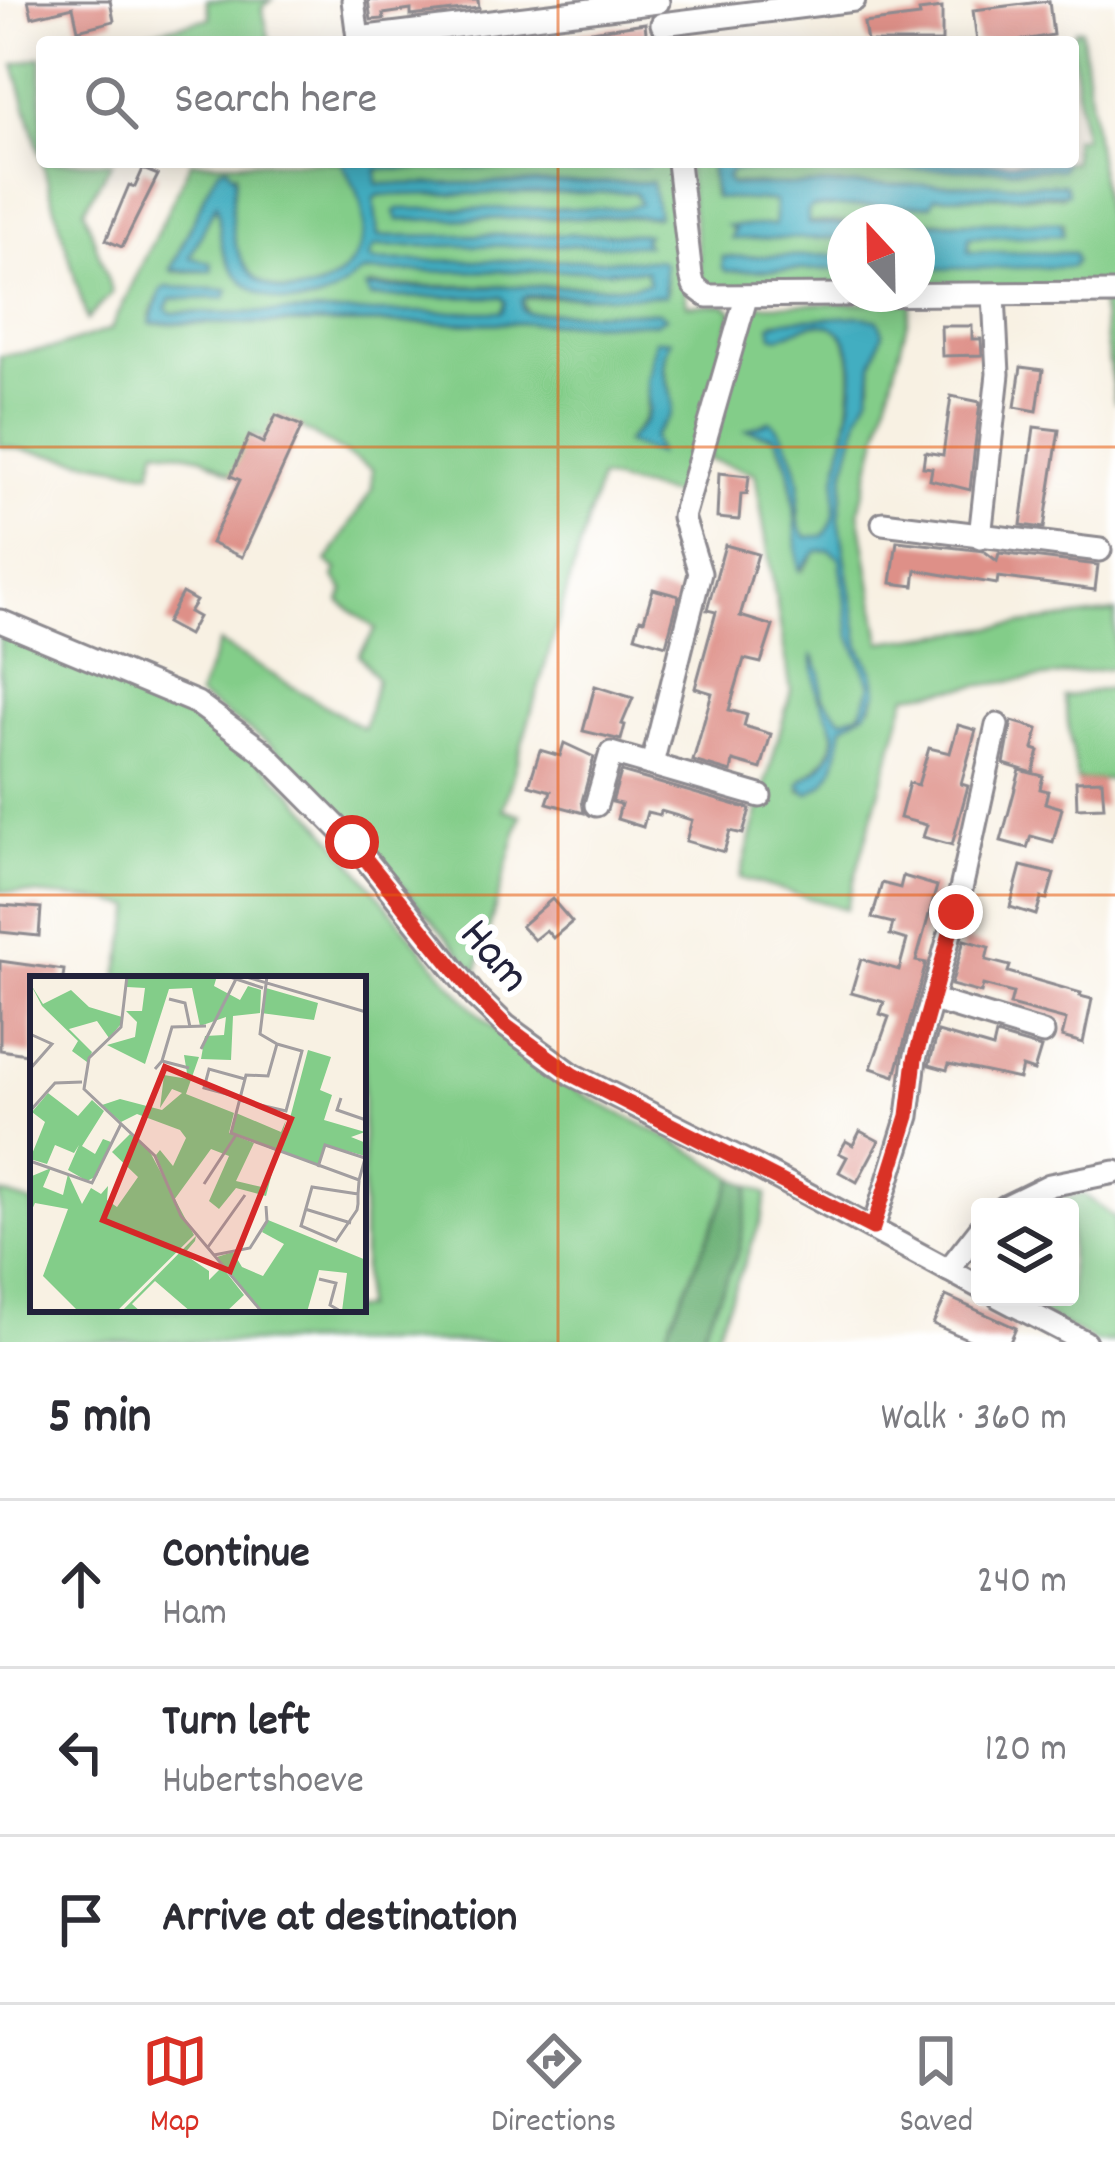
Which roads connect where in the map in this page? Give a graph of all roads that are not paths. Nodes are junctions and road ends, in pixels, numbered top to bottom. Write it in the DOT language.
graph roads {
  1 [pos="353,0"];
  2 [pos="854,0"];
  3 [pos="505,10"];
  4 [pos="661,17"];
  5 [pos="358,36"];
  6 [pos="368,36"];
  7 [pos="679,168"];
  8 [pos="1115,293"];
  9 [pos="994,295"];
  10 [pos="746,298"];
  11 [pos="883,523"];
  12 [pos="980,537"];
  13 [pos="1100,550"];
  14 [pos="0,621"];
  15 [pos="998,725"];
  16 [pos="652,764"];
  17 [pos="760,796"];
  18 [pos="596,805"];
  19 [pos="933,1000"];
  20 [pos="1043,1033"];
  21 [pos="1115,1172"];
  22 [pos="1023,1198"];
  23 [pos="873,1228"];
  24 [pos="971,1240"];
  25 [pos="947,1270"];
  26 [pos="971,1282"];
  27 [pos="1016,1306"];
  28 [pos="1084,1342"];
  1 -- 5 [label="street"];
  2 -- 4 [label="street"];
  3 -- 4 [label="street"];
  3 -- 6 [label="street"];
  7 -- 10 [label="street"];
  8 -- 9 [label="street"];
  9 -- 10 [label="street"];
  9 -- 12 [label="street"];
  10 -- 16 [label="street"];
  11 -- 12 [label="street"];
  12 -- 13 [label="street"];
  14 -- 23 [label="street, Ham"];
  15 -- 19 [label="street"];
  16 -- 17 [label="street"];
  16 -- 18 [label="street"];
  19 -- 20 [label="street"];
  19 -- 23 [label="street"];
  21 -- 22 [label="street"];
  23 -- 25 [label="street, Ham"];
  24 -- 25 [label="street"];
  25 -- 26 [label="street, Ham"];
  27 -- 28 [label="street"];
}
